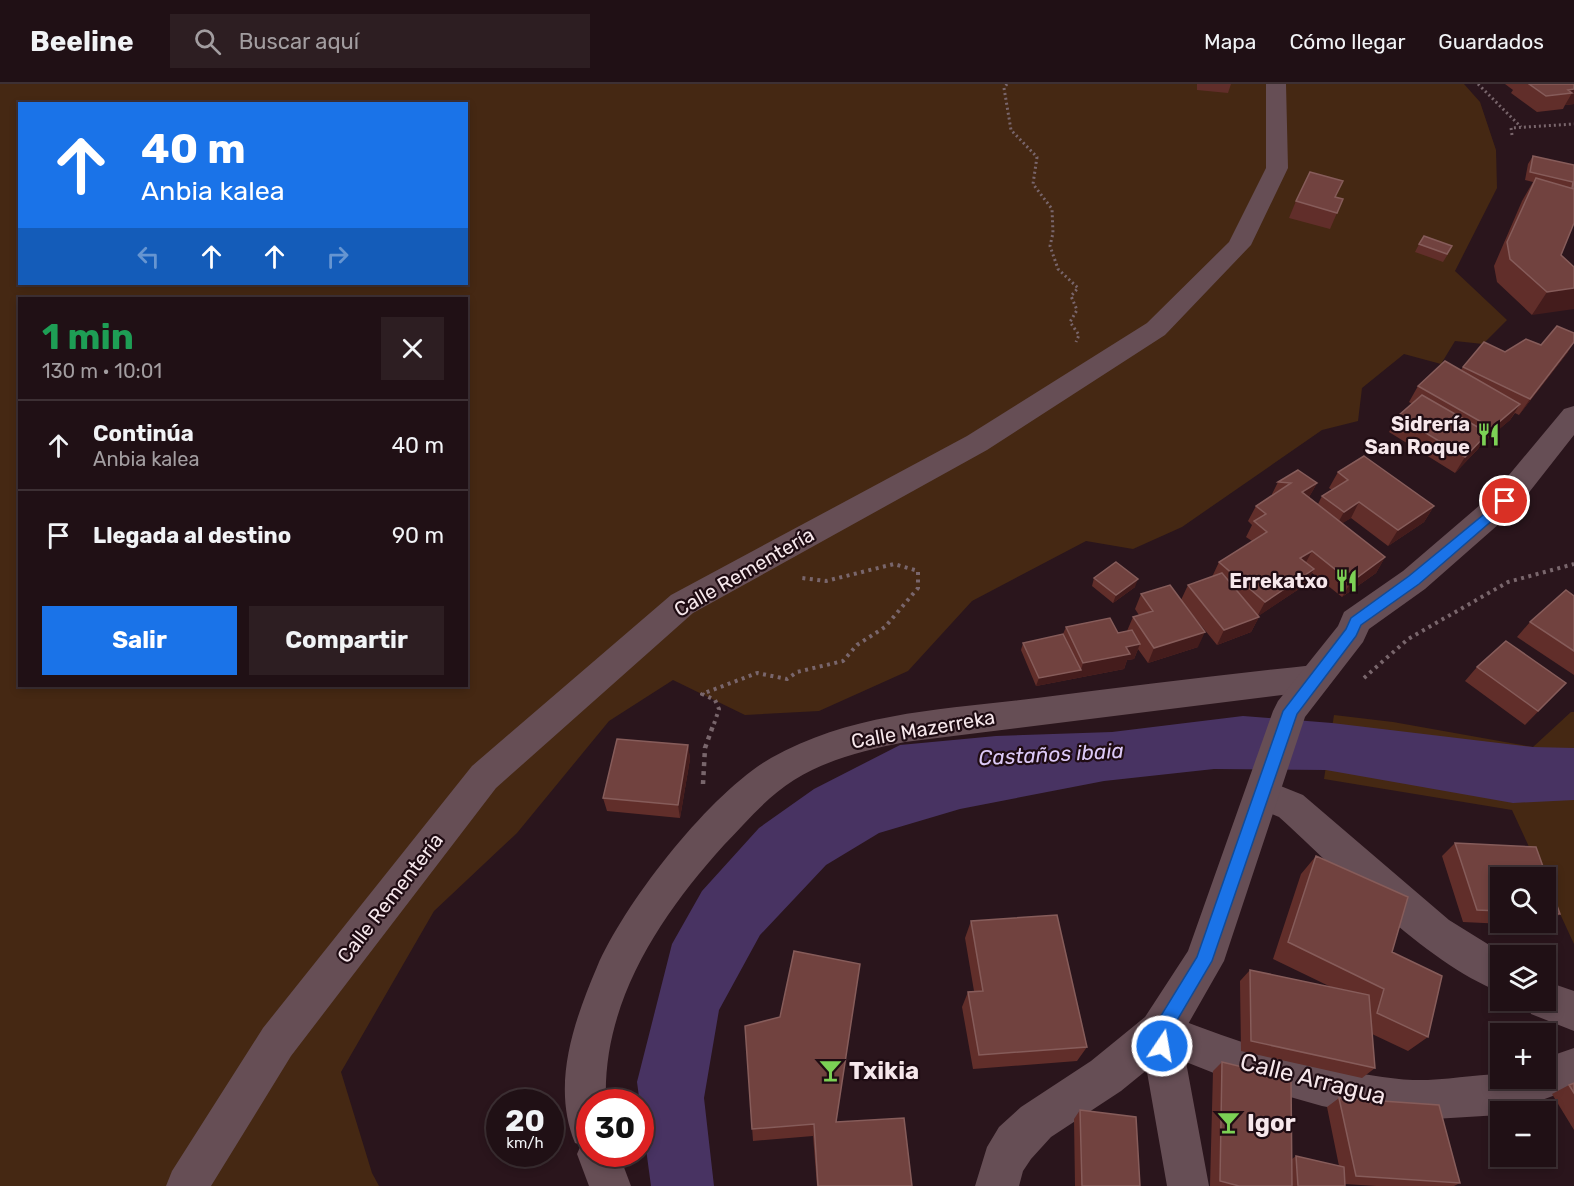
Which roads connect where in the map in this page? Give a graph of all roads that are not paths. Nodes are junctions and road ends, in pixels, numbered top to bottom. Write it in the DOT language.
graph roads {
  1 [pos="1276,84"];
  2 [pos="1574,416"];
  3 [pos="1314,678"];
  4 [pos="1261,799"];
  5 [pos="1490,967"];
  6 [pos="1556,1004"];
  7 [pos="1574,1011"];
  8 [pos="1160,1032"];
  9 [pos="1574,1068"];
  10 [pos="584,1089"];
  11 [pos="603,1167"];
  12 [pos="187,1186"];
  13 [pos="610,1186"];
  14 [pos="997,1186"];
  15 [pos="1188,1186"];
  1 -- 12 [label="street, Calle Rementería"];
  2 -- 3 [label="street"];
  3 -- 4 [label="street"];
  3 -- 10 [label="street, Calle Mazerreka"];
  4 -- 5 [label="street"];
  4 -- 8 [label="street"];
  6 -- 7 [label="street"];
  8 -- 9 [label="street, Calle Arragua"];
  8 -- 14 [label="street"];
  8 -- 15 [label="street"];
  11 -- 13 [label="street"];
}
